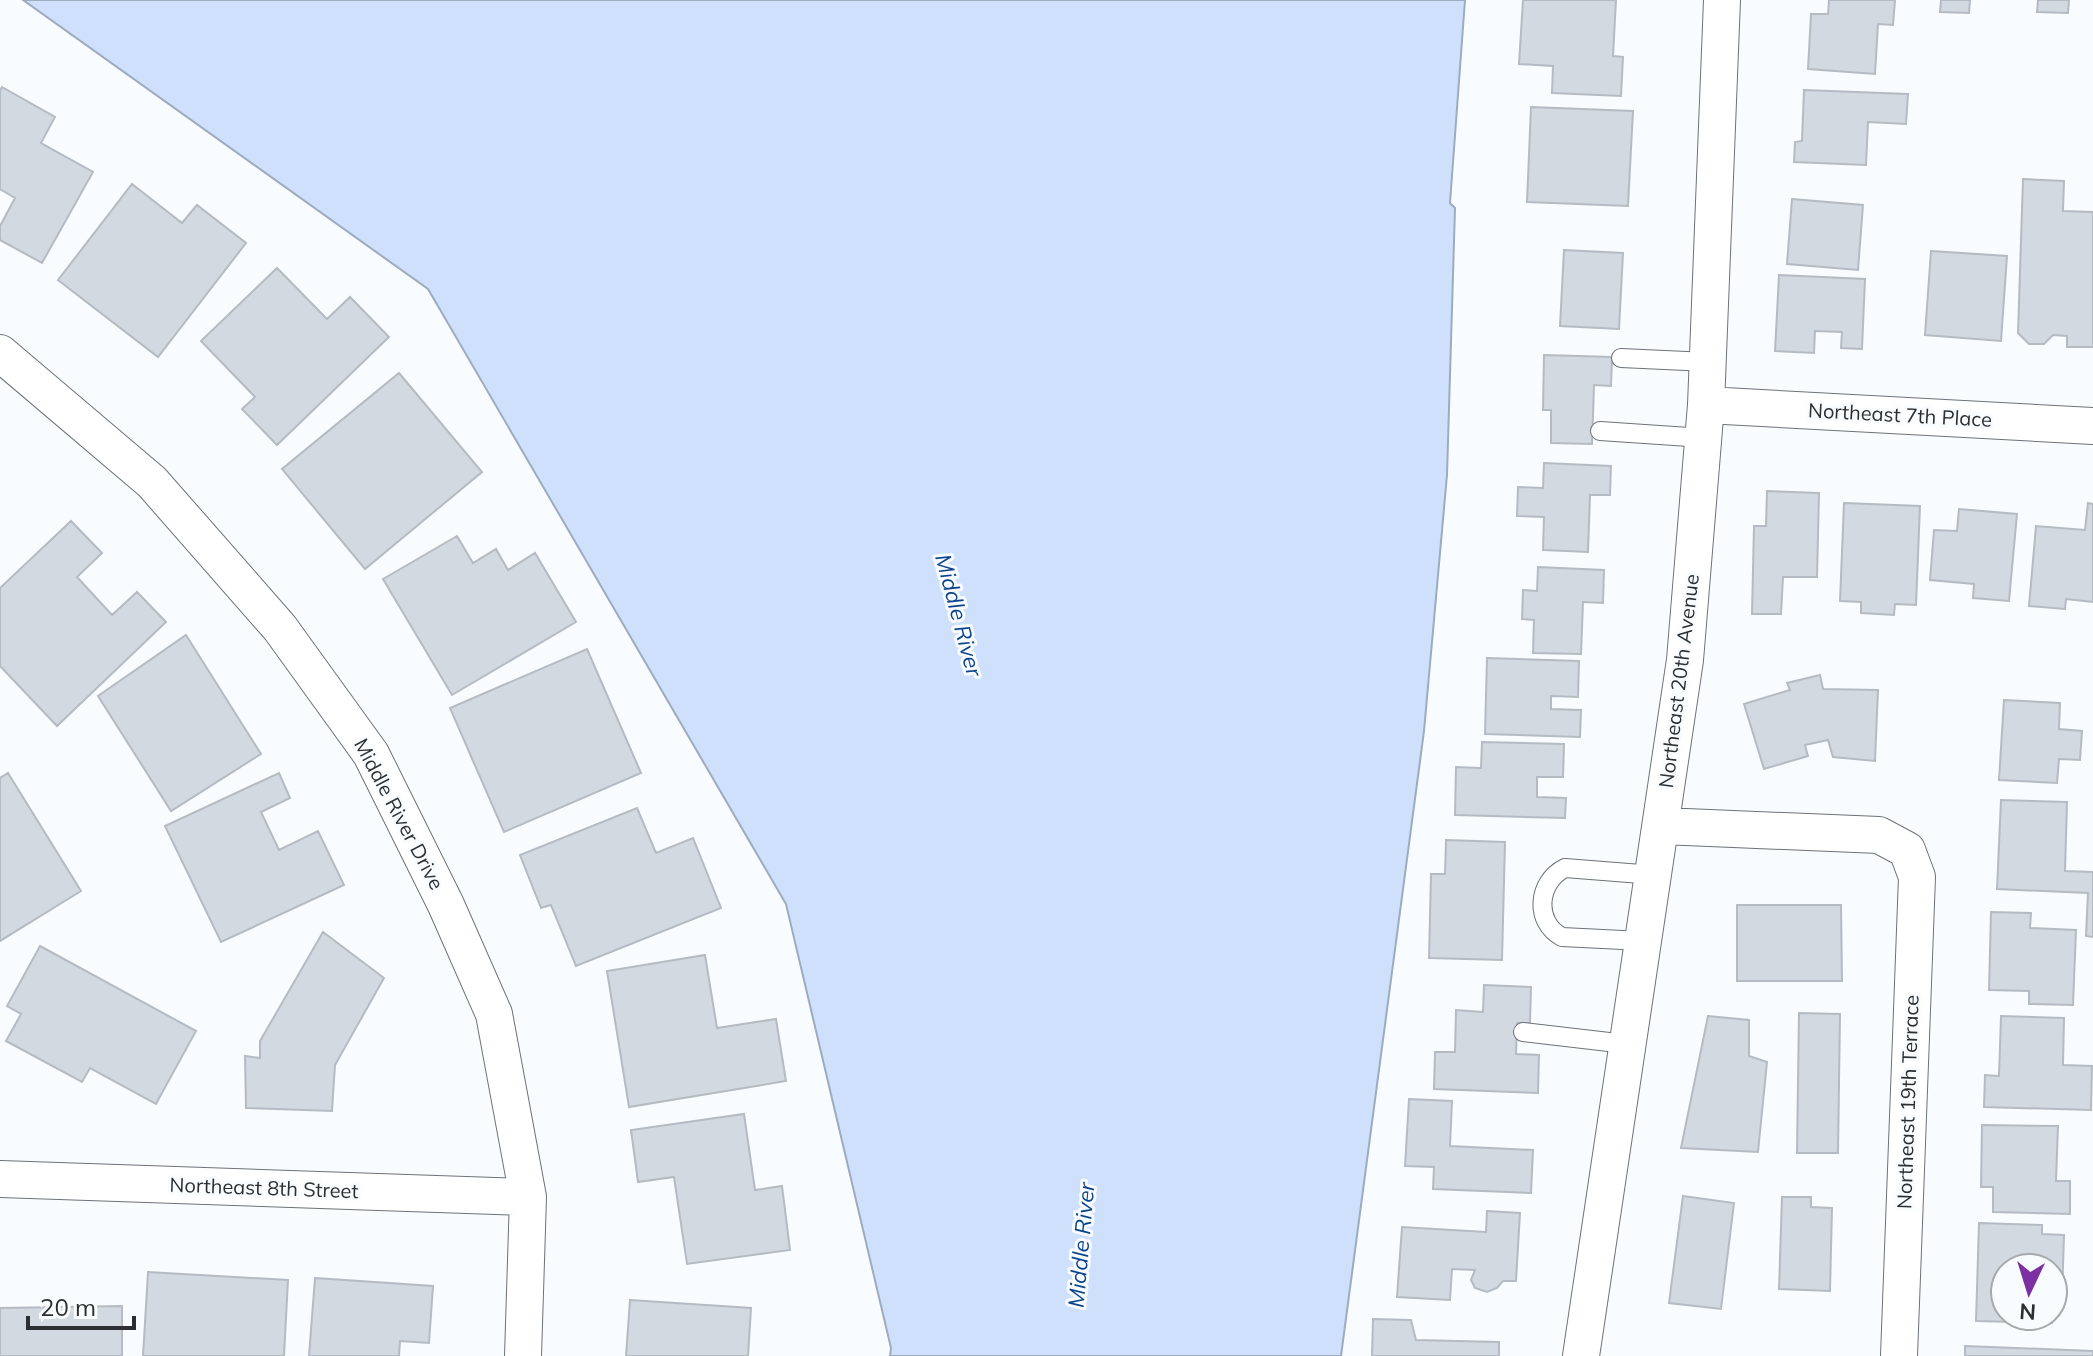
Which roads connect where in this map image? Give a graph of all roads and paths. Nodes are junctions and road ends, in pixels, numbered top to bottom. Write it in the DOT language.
graph roads {
  1 [pos="1722,0"];
  2 [pos="0,353"];
  3 [pos="1621,358"];
  4 [pos="1708,362"];
  5 [pos="1705,421"];
  6 [pos="2093,426"];
  7 [pos="1600,431"];
  8 [pos="1662,826"];
  9 [pos="1654,875"];
  10 [pos="1643,941"];
  11 [pos="1523,1032"];
  12 [pos="1626,1044"];
  13 [pos="0,1179"];
  14 [pos="528,1197"];
  15 [pos="523,1356"];
  16 [pos="1581,1356"];
  17 [pos="1899,1356"];
  1 -- 4 [label="street, Northeast 20th Avenue"];
  2 -- 14 [label="street, Middle River Drive"];
  3 -- 4 [label="lane"];
  4 -- 5 [label="street, Northeast 20th Avenue"];
  5 -- 6 [label="street, Northeast 7th Place"];
  5 -- 7 [label="lane"];
  5 -- 8 [label="street, Northeast 20th Avenue"];
  8 -- 9 [label="street, Northeast 20th Avenue"];
  8 -- 17 [label="street, Northeast 19th Terrace"];
  9 -- 10 [label="street, Northeast 20th Avenue"];
  9 -- 10 [label="lane"];
  10 -- 12 [label="street, Northeast 20th Avenue"];
  11 -- 12 [label="lane"];
  12 -- 16 [label="street, Northeast 20th Avenue"];
  13 -- 14 [label="street, Northeast 8th Street"];
  14 -- 15 [label="street, Middle River Drive"];
}
